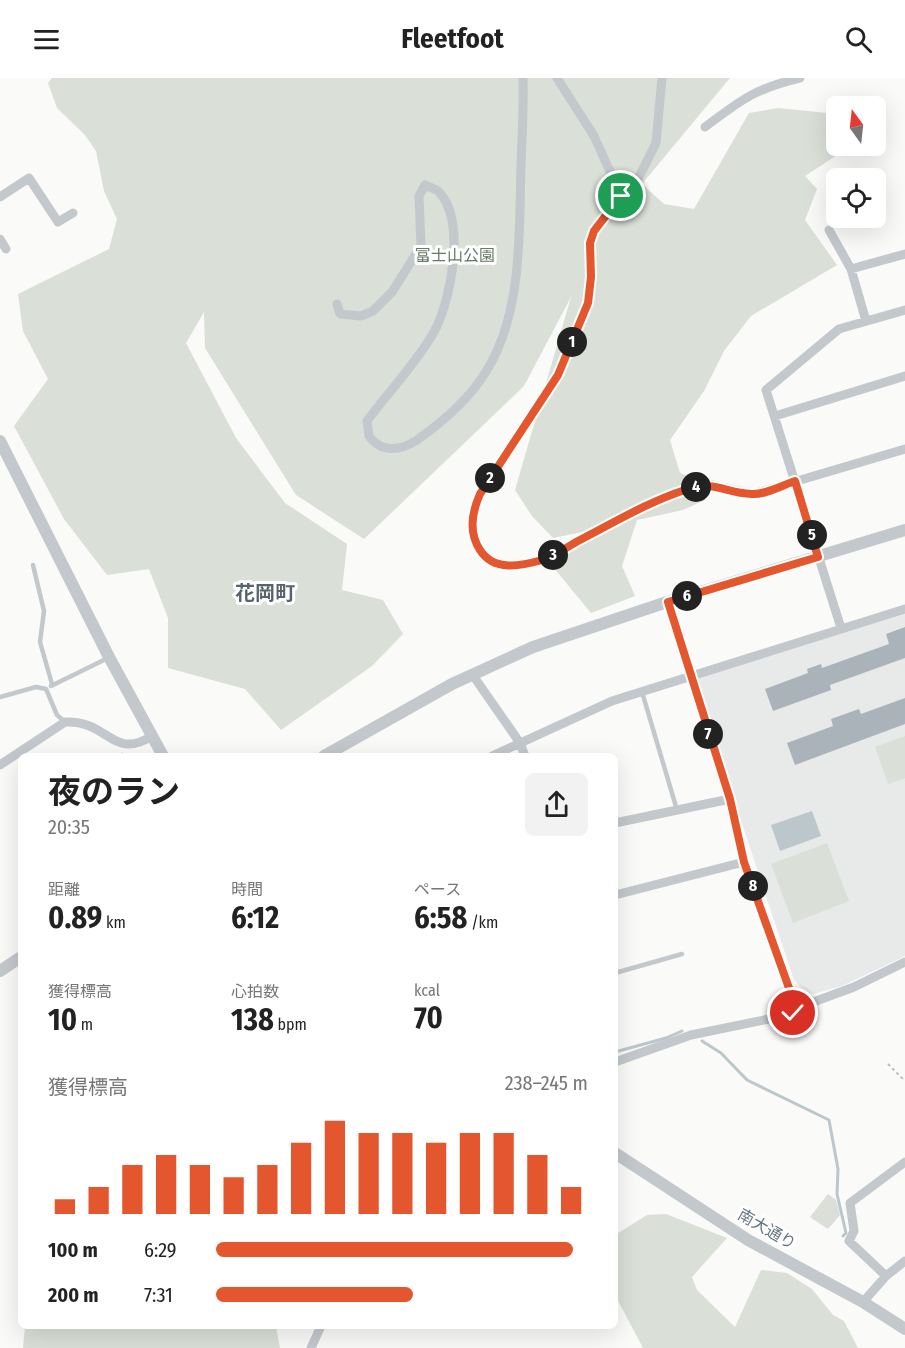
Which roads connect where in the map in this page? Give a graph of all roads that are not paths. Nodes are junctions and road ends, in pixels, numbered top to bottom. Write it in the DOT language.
graph roads {
  1 [pos="524,78"];
  2 [pos="557,78"];
  3 [pos="662,78"];
  4 [pos="800,78"];
  5 [pos="705,127"];
  6 [pos="621,196"];
  7 [pos="0,197"];
  8 [pos="73,213"];
  9 [pos="829,230"];
  10 [pos="0,239"];
  11 [pos="6,249"];
  12 [pos="905,254"];
  13 [pos="851,269"];
  14 [pos="337,304"];
  15 [pos="905,310"];
  16 [pos="866,321"];
  17 [pos="905,376"];
  18 [pos="775,416"];
  19 [pos="0,441"];
  20 [pos="905,449"];
  21 [pos="795,481"];
  22 [pos="905,530"];
  23 [pos="818,557"];
  24 [pos="33,565"];
  25 [pos="668,602"];
  26 [pos="905,609"];
  27 [pos="841,628"];
  28 [pos="110,657"];
  29 [pos="472,674"];
  30 [pos="689,675"];
  31 [pos="52,684"];
  32 [pos="46,689"];
  33 [pos="642,692"];
  34 [pos="0,697"];
  35 [pos="65,722"];
  36 [pos="152,736"];
  37 [pos="520,743"];
  38 [pos="18,753"];
  39 [pos="18,753"];
  40 [pos="161,753"];
  41 [pos="329,753"];
  42 [pos="498,753"];
  43 [pos="524,753"];
  44 [pos="0,765"];
  45 [pos="730,799"];
  46 [pos="677,811"];
  47 [pos="618,822"];
  48 [pos="744,862"];
  49 [pos="618,895"];
  50 [pos="682,954"];
  51 [pos="18,959"];
  52 [pos="905,962"];
  53 [pos="0,971"];
  54 [pos="618,972"];
  55 [pos="800,1007"];
  56 [pos="618,1061"];
  57 [pos="618,1155"];
  58 [pos="905,1162"];
  59 [pos="905,1261"];
  60 [pos="886,1276"];
  61 [pos="863,1302"];
  62 [pos="320,1329"];
  63 [pos="905,1329"];
  64 [pos="311,1348"];
  1 -- 14 [label="street"];
  2 -- 6 [label="street"];
  3 -- 6 [label="street"];
  4 -- 5 [label="street"];
  6 -- 21 [label="street"];
  7 -- 8 [label="street"];
  9 -- 13 [label="street"];
  10 -- 11 [label="street"];
  12 -- 13 [label="street"];
  13 -- 16 [label="street"];
  15 -- 16 [label="street"];
  16 -- 18 [label="street"];
  17 -- 18 [label="street"];
  18 -- 21 [label="street"];
  19 -- 28 [label="street"];
  20 -- 21 [label="street"];
  21 -- 23 [label="street"];
  22 -- 23 [label="street"];
  23 -- 25 [label="street"];
  23 -- 27 [label="street"];
  24 -- 31 [label="lane"];
  25 -- 29 [label="street"];
  25 -- 30 [label="street"];
  26 -- 27 [label="street"];
  27 -- 30 [label="street"];
  28 -- 31 [label="lane"];
  28 -- 36 [label="street"];
  29 -- 37 [label="street"];
  29 -- 41 [label="street"];
  30 -- 33 [label="street"];
  30 -- 45 [label="street"];
  31 -- 32 [label="lane"];
  32 -- 34 [label="lane"];
  32 -- 35 [label="lane"];
  33 -- 37 [label="street"];
  33 -- 46 [label="lane"];
  35 -- 36 [label="street"];
  35 -- 38 [label="street"];
  36 -- 40 [label="street"];
  37 -- 42 [label="street"];
  37 -- 43 [label="street"];
  39 -- 44 [label="street"];
  45 -- 46 [label="street"];
  45 -- 48 [label="street"];
  46 -- 47 [label="street"];
  48 -- 49 [label="street"];
  48 -- 55 [label="street"];
  50 -- 54 [label="lane"];
  51 -- 53 [label="street"];
  52 -- 55 [label="street"];
  55 -- 56 [label="street"];
  57 -- 61 [label="street, 南大通り"];
  58 -- 60 [label="street"];
  59 -- 60 [label="street"];
  60 -- 61 [label="street"];
  61 -- 63 [label="street, 南大通り"];
  62 -- 64 [label="street"];
}
